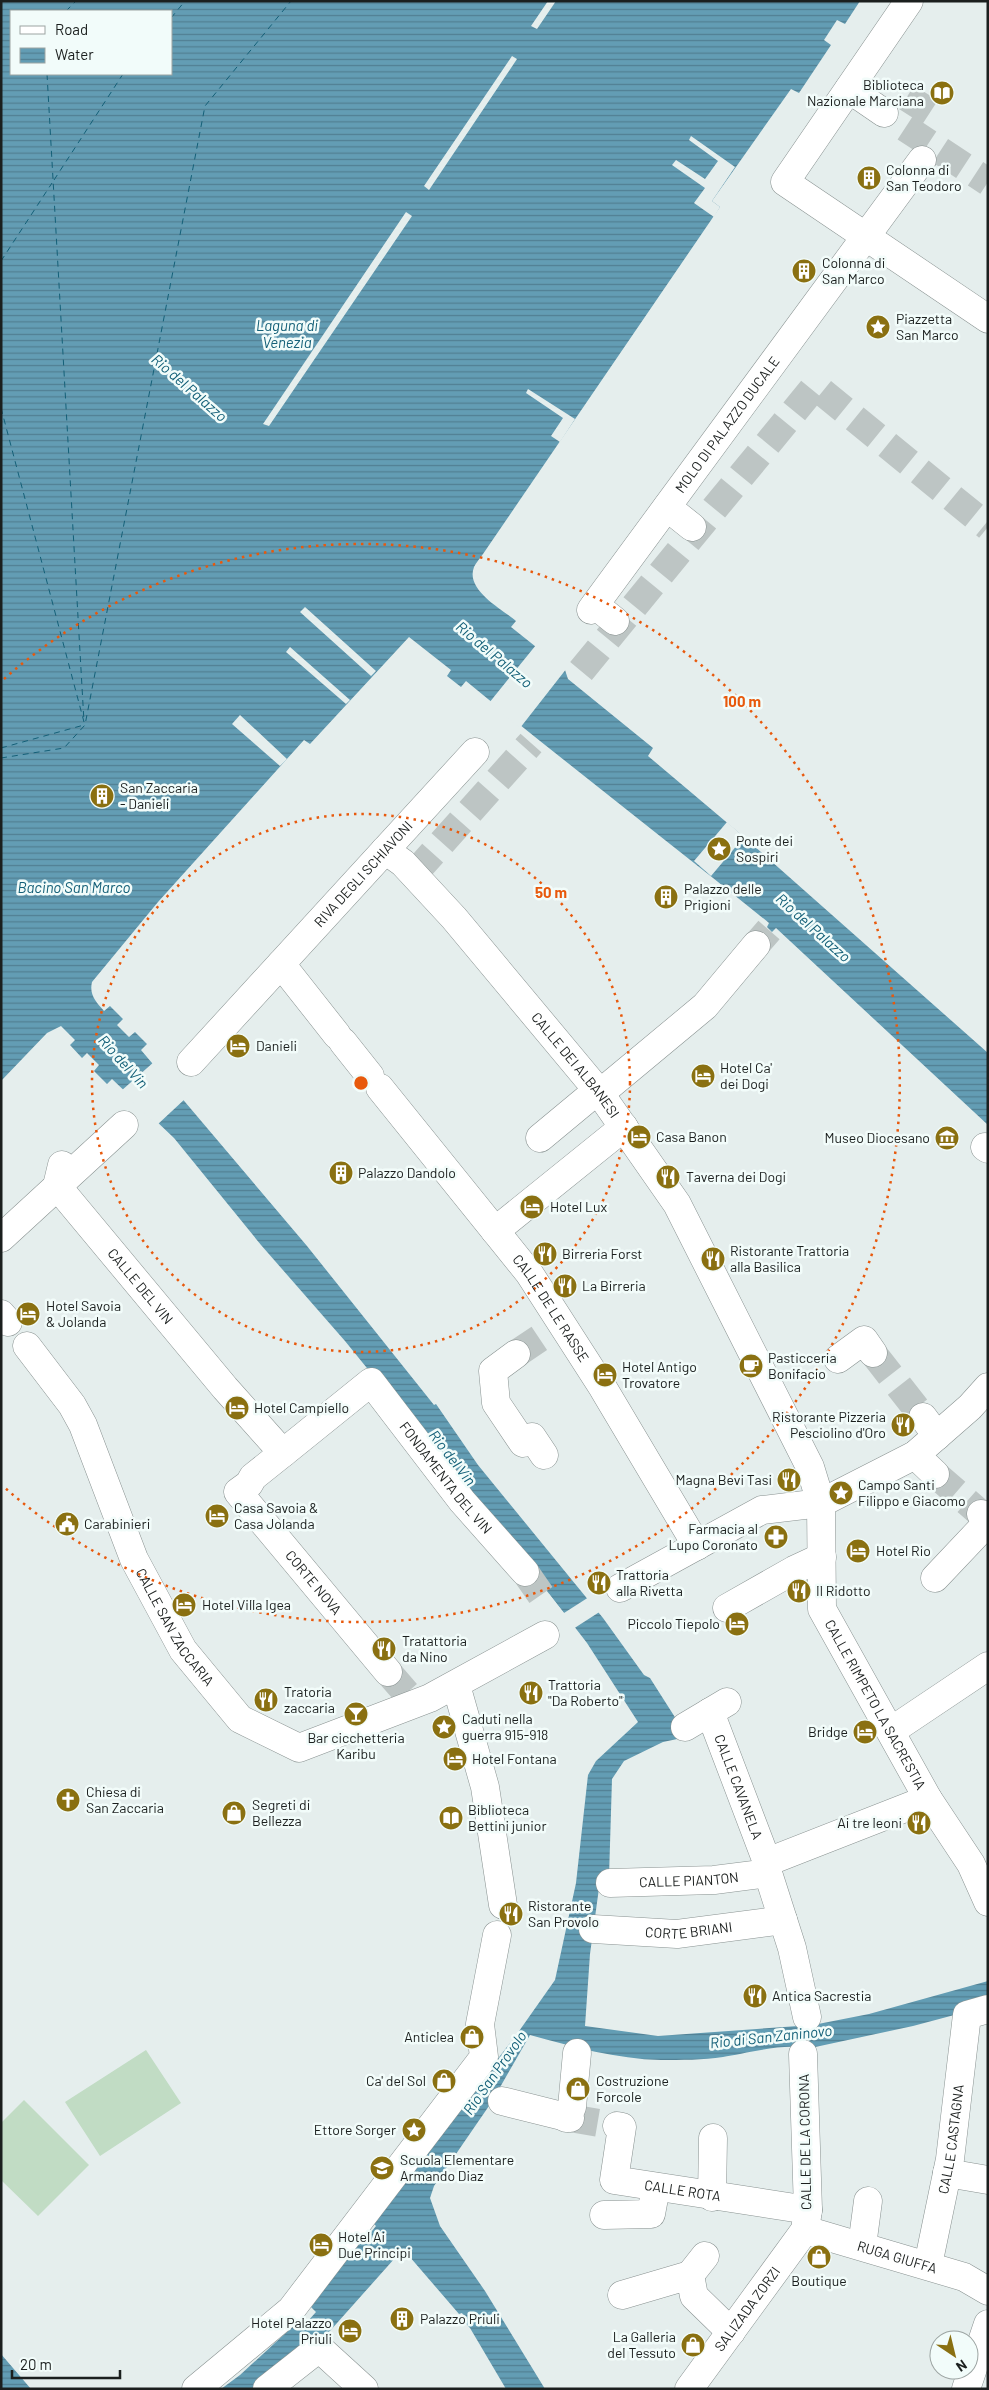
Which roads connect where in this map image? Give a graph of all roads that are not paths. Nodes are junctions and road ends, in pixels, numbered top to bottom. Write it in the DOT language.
graph roads {
  1 [pos="909,1"];
  2 [pos="849,89"];
  3 [pos="884,113"];
  4 [pos="919,164"];
  5 [pos="866,237"];
  6 [pos="988,319"];
  7 [pos="667,507"];
  8 [pos="692,526"];
  9 [pos="600,612"];
  10 [pos="475,752"];
  11 [pos="385,850"];
  12 [pos="756,945"];
  13 [pos="281,964"];
  14 [pos="191,1062"];
  15 [pos="599,1092"];
  16 [pos="124,1125"];
  17 [pos="624,1127"];
  18 [pos="540,1138"];
  19 [pos="59,1176"];
  20 [pos="495,1230"];
  21 [pos="1,1238"];
  22 [pos="28,1346"];
  23 [pos="873,1353"];
  24 [pos="516,1354"];
  25 [pos="838,1360"];
  26 [pos="982,1406"];
  27 [pos="283,1454"];
  28 [pos="544,1455"];
  29 [pos="915,1455"];
  30 [pos="935,1474"];
  31 [pos="821,1503"];
  32 [pos="985,1520"];
  33 [pos="697,1546"];
  34 [pos="822,1557"];
  35 [pos="525,1572"];
  36 [pos="935,1578"];
  37 [pos="616,1586"];
  38 [pos="727,1608"];
  39 [pos="545,1635"];
  40 [pos="988,1666"];
  41 [pos="388,1672"];
  42 [pos="456,1685"];
  43 [pos="685,1727"];
  44 [pos="891,1731"];
  45 [pos="928,1799"];
  46 [pos="767,1868"];
  47 [pos="610,1883"];
  48 [pos="985,1889"];
  49 [pos="504,1905"];
  50 [pos="783,1920"];
  51 [pos="593,1929"];
  52 [pos="497,1935"];
  53 [pos="978,2011"];
  54 [pos="806,2017"];
  55 [pos="577,2052"];
  56 [pos="803,2054"];
  57 [pos="502,2101"];
  58 [pos="617,2126"];
  59 [pos="713,2138"];
  60 [pos="948,2173"];
  61 [pos="988,2180"];
  62 [pos="656,2187"];
  63 [pos="712,2197"];
  64 [pos="868,2201"];
  65 [pos="604,2215"];
  66 [pos="806,2220"];
  67 [pos="862,2246"];
  68 [pos="928,2265"];
  69 [pos="988,2291"];
  70 [pos="622,2295"];
  71 [pos="988,2324"];
  72 [pos="731,2332"];
  73 [pos="196,2389"];
  74 [pos="267,2389"];
  75 [pos="364,2389"];
  76 [pos="689,2389"];
  77 [pos="966,2389"];
  1 -- 2 [label="street"];
  2 -- 3 [label="street"];
  2 -- 5 [label="street"];
  4 -- 5 [label="street"];
  5 -- 6 [label="street"];
  5 -- 7 [label="street, MOLO DI PALAZZO DUCALE"];
  7 -- 8 [label="street, MOLO DI PALAZZO DUCALE"];
  7 -- 9 [label="street, MOLO DI PALAZZO DUCALE"];
  10 -- 11 [label="street, RIVA DEGLI SCHIAVONI"];
  11 -- 13 [label="street, RIVA DEGLI SCHIAVONI"];
  11 -- 15 [label="street, CALLE DEI ALBANESI"];
  12 -- 15 [label="street"];
  13 -- 14 [label="street, RIVA DEGLI SCHIAVONI"];
  13 -- 20 [label="street, CALLE DE LE RASSE"];
  15 -- 17 [label="street, CALLE DEI ALBANESI"];
  15 -- 18 [label="street"];
  16 -- 19 [label="street"];
  17 -- 20 [label="street"];
  17 -- 31 [label="street, CALLE DEI ALBANESI"];
  19 -- 21 [label="street"];
  19 -- 27 [label="street, CALLE DEL VIN"];
  20 -- 33 [label="street, CALLE DE LE RASSE"];
  22 -- 42 [label="street, CALLE SAN ZACCARIA"];
  23 -- 25 [label="street"];
  24 -- 28 [label="street"];
  26 -- 29 [label="street"];
  27 -- 35 [label="street, FONDAMENTA DEL VIN"];
  27 -- 41 [label="street, CORTE NOVA"];
  29 -- 30 [label="street"];
  29 -- 31 [label="street"];
  31 -- 33 [label="street"];
  31 -- 34 [label="street"];
  32 -- 36 [label="street"];
  33 -- 37 [label="street"];
  34 -- 38 [label="street"];
  34 -- 44 [label="street, CALLE RIMPETO LA SACRESTIA"];
  39 -- 42 [label="street, CALLE SAN ZACCARIA"];
  40 -- 44 [label="street"];
  42 -- 49 [label="street"];
  43 -- 46 [label="street, CALLE CAVANELA"];
  44 -- 45 [label="street, CALLE RIMPETO LA SACRESTIA"];
  45 -- 46 [label="street, CALLE PIANTON"];
  45 -- 48 [label="street, CALLE RIMPETO LA SACRESTIA"];
  46 -- 47 [label="street, CALLE PIANTON"];
  46 -- 50 [label="street"];
  50 -- 51 [label="street, CORTE BRIANI"];
  50 -- 54 [label="street"];
  52 -- 73 [label="street"];
  53 -- 60 [label="street, CALLE CASTAGNA"];
  55 -- 57 [label="street"];
  56 -- 66 [label="street, CALLE DE LA CORONA"];
  58 -- 62 [label="street, CALLE ROTA"];
  59 -- 63 [label="street"];
  60 -- 61 [label="street"];
  60 -- 68 [label="street, CALLE CASTAGNA"];
  62 -- 63 [label="street, CALLE ROTA"];
  62 -- 65 [label="street"];
  63 -- 66 [label="street, CALLE ROTA"];
  64 -- 67 [label="street"];
  66 -- 67 [label="street, RUGA GIUFFA"];
  66 -- 72 [label="street, SALIZADA ZORZI"];
  67 -- 68 [label="street, RUGA GIUFFA"];
  68 -- 69 [label="street, RUGA GIUFFA"];
  70 -- 72 [label="street"];
  71 -- 77 [label="street"];
  72 -- 76 [label="street, SALIZADA ZORZI"];
  74 -- 75 [label="street"];
}
